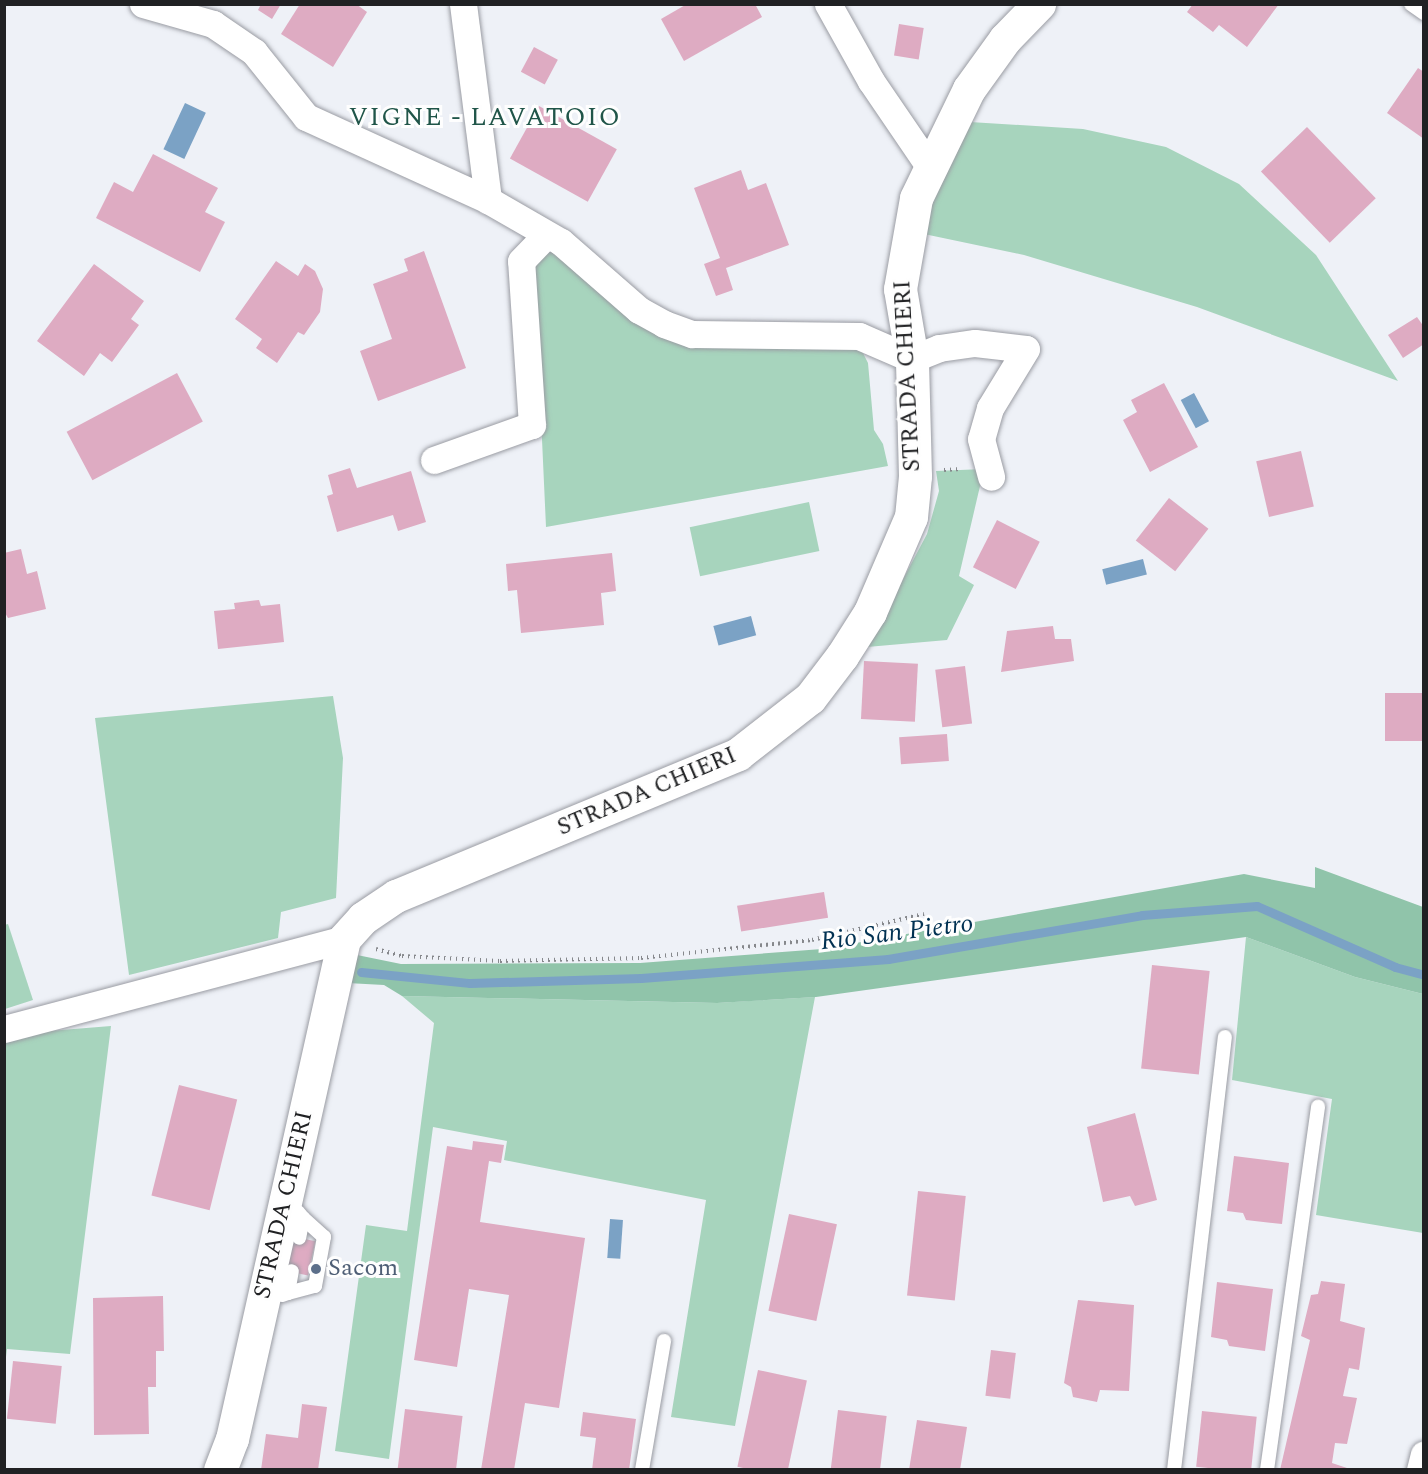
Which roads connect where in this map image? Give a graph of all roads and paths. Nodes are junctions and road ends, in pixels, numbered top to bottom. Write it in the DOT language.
graph roads {
  1 [pos="143,4"];
  2 [pos="463,4"];
  3 [pos="828,4"];
  4 [pos="1039,4"];
  5 [pos="1411,4"];
  6 [pos="1424,13"];
  7 [pos="929,166"];
  8 [pos="488,200"];
  9 [pos="547,234"];
  10 [pos="912,359"];
  11 [pos="434,460"];
  12 [pos="991,477"];
  13 [pos="924,914"];
  14 [pos="344,939"];
  15 [pos="4,1029"];
  16 [pos="1225,1037"];
  17 [pos="1318,1107"];
  18 [pos="294,1208"];
  19 [pos="299,1238"];
  20 [pos="292,1271"];
  21 [pos="275,1296"];
  22 [pos="664,1341"];
  23 [pos="1424,1454"];
  24 [pos="220,1470"];
  25 [pos="642,1470"];
  26 [pos="1174,1470"];
  27 [pos="1267,1470"];
  28 [pos="1420,1470"];
  1 -- 8 [label="street"];
  2 -- 8 [label="street"];
  3 -- 7 [label="street"];
  4 -- 7 [label="main road, STRADA CHIERI"];
  5 -- 6 [label="lane"];
  7 -- 10 [label="main road, STRADA CHIERI"];
  8 -- 9 [label="street"];
  9 -- 10 [label="street"];
  9 -- 11 [label="street"];
  10 -- 12 [label="street"];
  10 -- 14 [label="main road, STRADA CHIERI"];
  13 -- 14 [label="path"];
  14 -- 15 [label="street"];
  14 -- 18 [label="main road, STRADA CHIERI"];
  16 -- 26 [label="lane"];
  17 -- 27 [label="lane"];
  18 -- 19 [label="lane"];
  18 -- 21 [label="main road, STRADA CHIERI"];
  18 -- 21 [label="lane"];
  20 -- 21 [label="lane"];
  21 -- 24 [label="main road, STRADA CHIERI"];
  22 -- 25 [label="lane"];
  23 -- 28 [label="street"];
}
